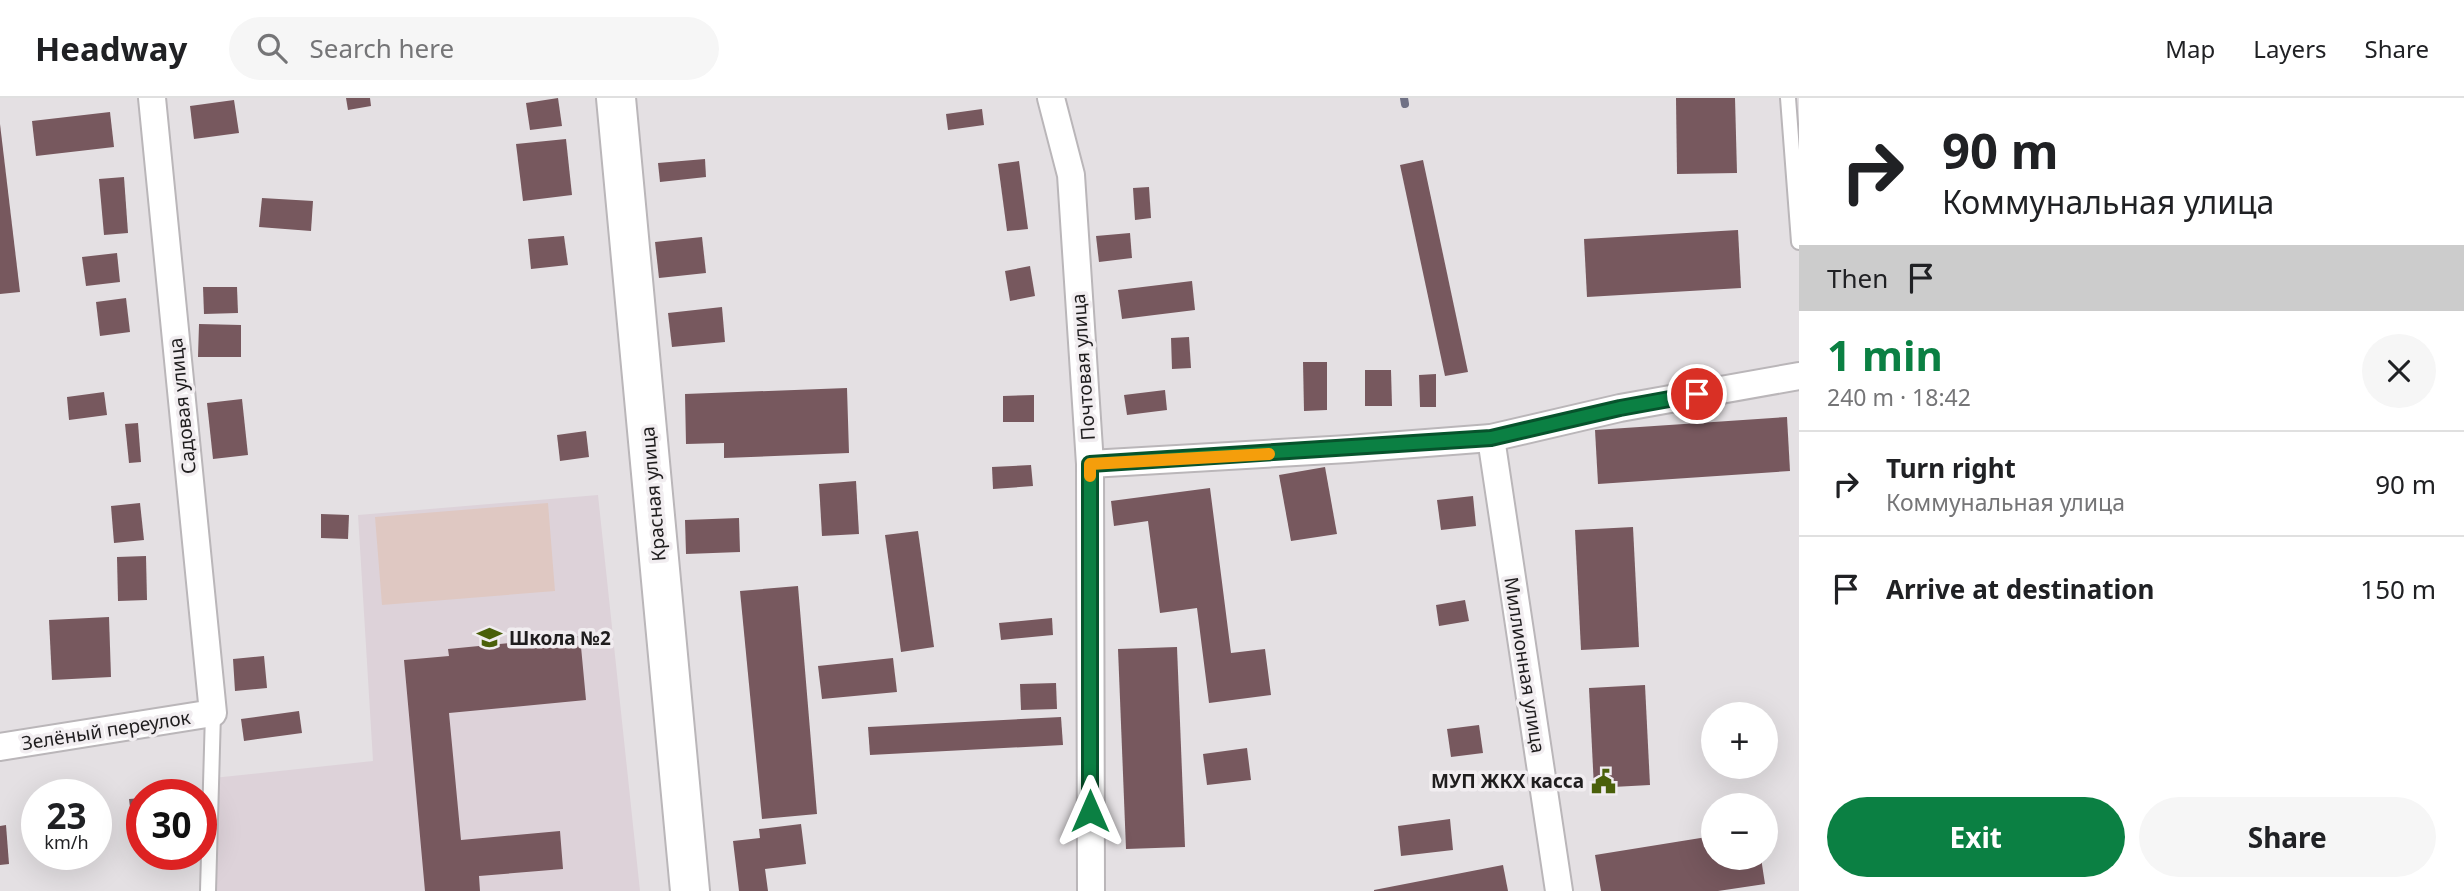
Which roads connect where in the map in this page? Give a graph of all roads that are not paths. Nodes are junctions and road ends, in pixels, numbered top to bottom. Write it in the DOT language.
graph roads {
  1 [pos="152,98"];
  2 [pos="616,98"];
  3 [pos="1051,98"];
  4 [pos="1788,98"];
  5 [pos="1799,242"];
  6 [pos="1799,376"];
  7 [pos="1491,438"];
  8 [pos="1090,464"];
  9 [pos="212,713"];
  10 [pos="0,747"];
  11 [pos="208,891"];
  12 [pos="690,891"];
  13 [pos="1091,891"];
  14 [pos="1559,891"];
  1 -- 9 [label="street, Садовая улица"];
  2 -- 12 [label="street, Красная улица"];
  3 -- 8 [label="street, Почтовая улица"];
  4 -- 5 [label="lane"];
  6 -- 7 [label="street"];
  7 -- 8 [label="street"];
  7 -- 14 [label="street, Миллионная улица"];
  8 -- 13 [label="street, Почтовая улица"];
  9 -- 10 [label="street, Зелёный переулок"];
  9 -- 11 [label="lane"];
}
